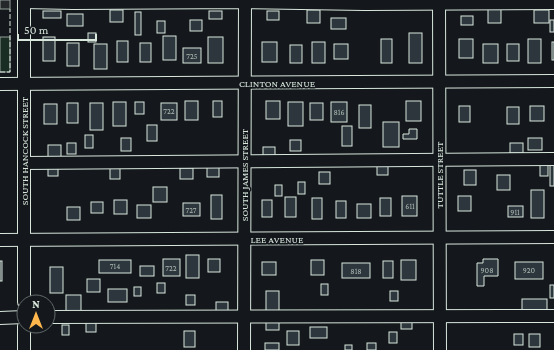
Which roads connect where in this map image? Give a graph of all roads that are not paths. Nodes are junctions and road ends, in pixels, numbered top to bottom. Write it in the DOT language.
graph roads {
  1 [pos="24,1"];
  2 [pos="245,1"];
  3 [pos="439,2"];
  4 [pos="554,3"];
  5 [pos="554,81"];
  6 [pos="439,82"];
  7 [pos="245,83"];
  8 [pos="0,84"];
  9 [pos="24,84"];
  10 [pos="554,159"];
  11 [pos="439,160"];
  12 [pos="244,161"];
  13 [pos="24,163"];
  14 [pos="554,237"];
  15 [pos="440,238"];
  16 [pos="244,239"];
  17 [pos="0,240"];
  18 [pos="24,240"];
  19 [pos="24,294"];
  20 [pos="554,316"];
  21 [pos="16,317"];
  22 [pos="56,317"];
  23 [pos="244,317"];
  24 [pos="440,317"];
  25 [pos="0,318"];
  26 [pos="24,334"];
  27 [pos="24,350"];
  28 [pos="244,350"];
  29 [pos="440,350"];
  1 -- 2 [label="street"];
  1 -- 9 [label="street, SOUTH HANCOCK STREET"];
  2 -- 3 [label="street"];
  2 -- 7 [label="street, SOUTH JAMES STREET"];
  3 -- 4 [label="street"];
  3 -- 6 [label="street, TUTTLE STREET"];
  5 -- 6 [label="street, CLINTON AVENUE"];
  6 -- 7 [label="street, CLINTON AVENUE"];
  6 -- 11 [label="street, TUTTLE STREET"];
  7 -- 9 [label="street, CLINTON AVENUE"];
  7 -- 12 [label="street, SOUTH JAMES STREET"];
  8 -- 9 [label="street, CLINTON AVENUE"];
  9 -- 13 [label="street, SOUTH HANCOCK STREET"];
  10 -- 11 [label="street"];
  11 -- 12 [label="street"];
  11 -- 15 [label="street, TUTTLE STREET"];
  12 -- 13 [label="street"];
  12 -- 16 [label="street, SOUTH JAMES STREET"];
  13 -- 18 [label="street, SOUTH HANCOCK STREET"];
  14 -- 15 [label="street, LEE AVENUE"];
  15 -- 16 [label="street, LEE AVENUE"];
  15 -- 24 [label="street, TUTTLE STREET"];
  16 -- 18 [label="street, LEE AVENUE"];
  16 -- 23 [label="street, SOUTH JAMES STREET"];
  17 -- 18 [label="street, LEE AVENUE"];
  18 -- 19 [label="street, SOUTH HANCOCK STREET"];
  20 -- 24 [label="street"];
  21 -- 25 [label="street"];
  22 -- 23 [label="street"];
  23 -- 24 [label="street"];
  23 -- 28 [label="street, SOUTH JAMES STREET"];
  24 -- 29 [label="street, TUTTLE STREET"];
  26 -- 27 [label="street"];
}
